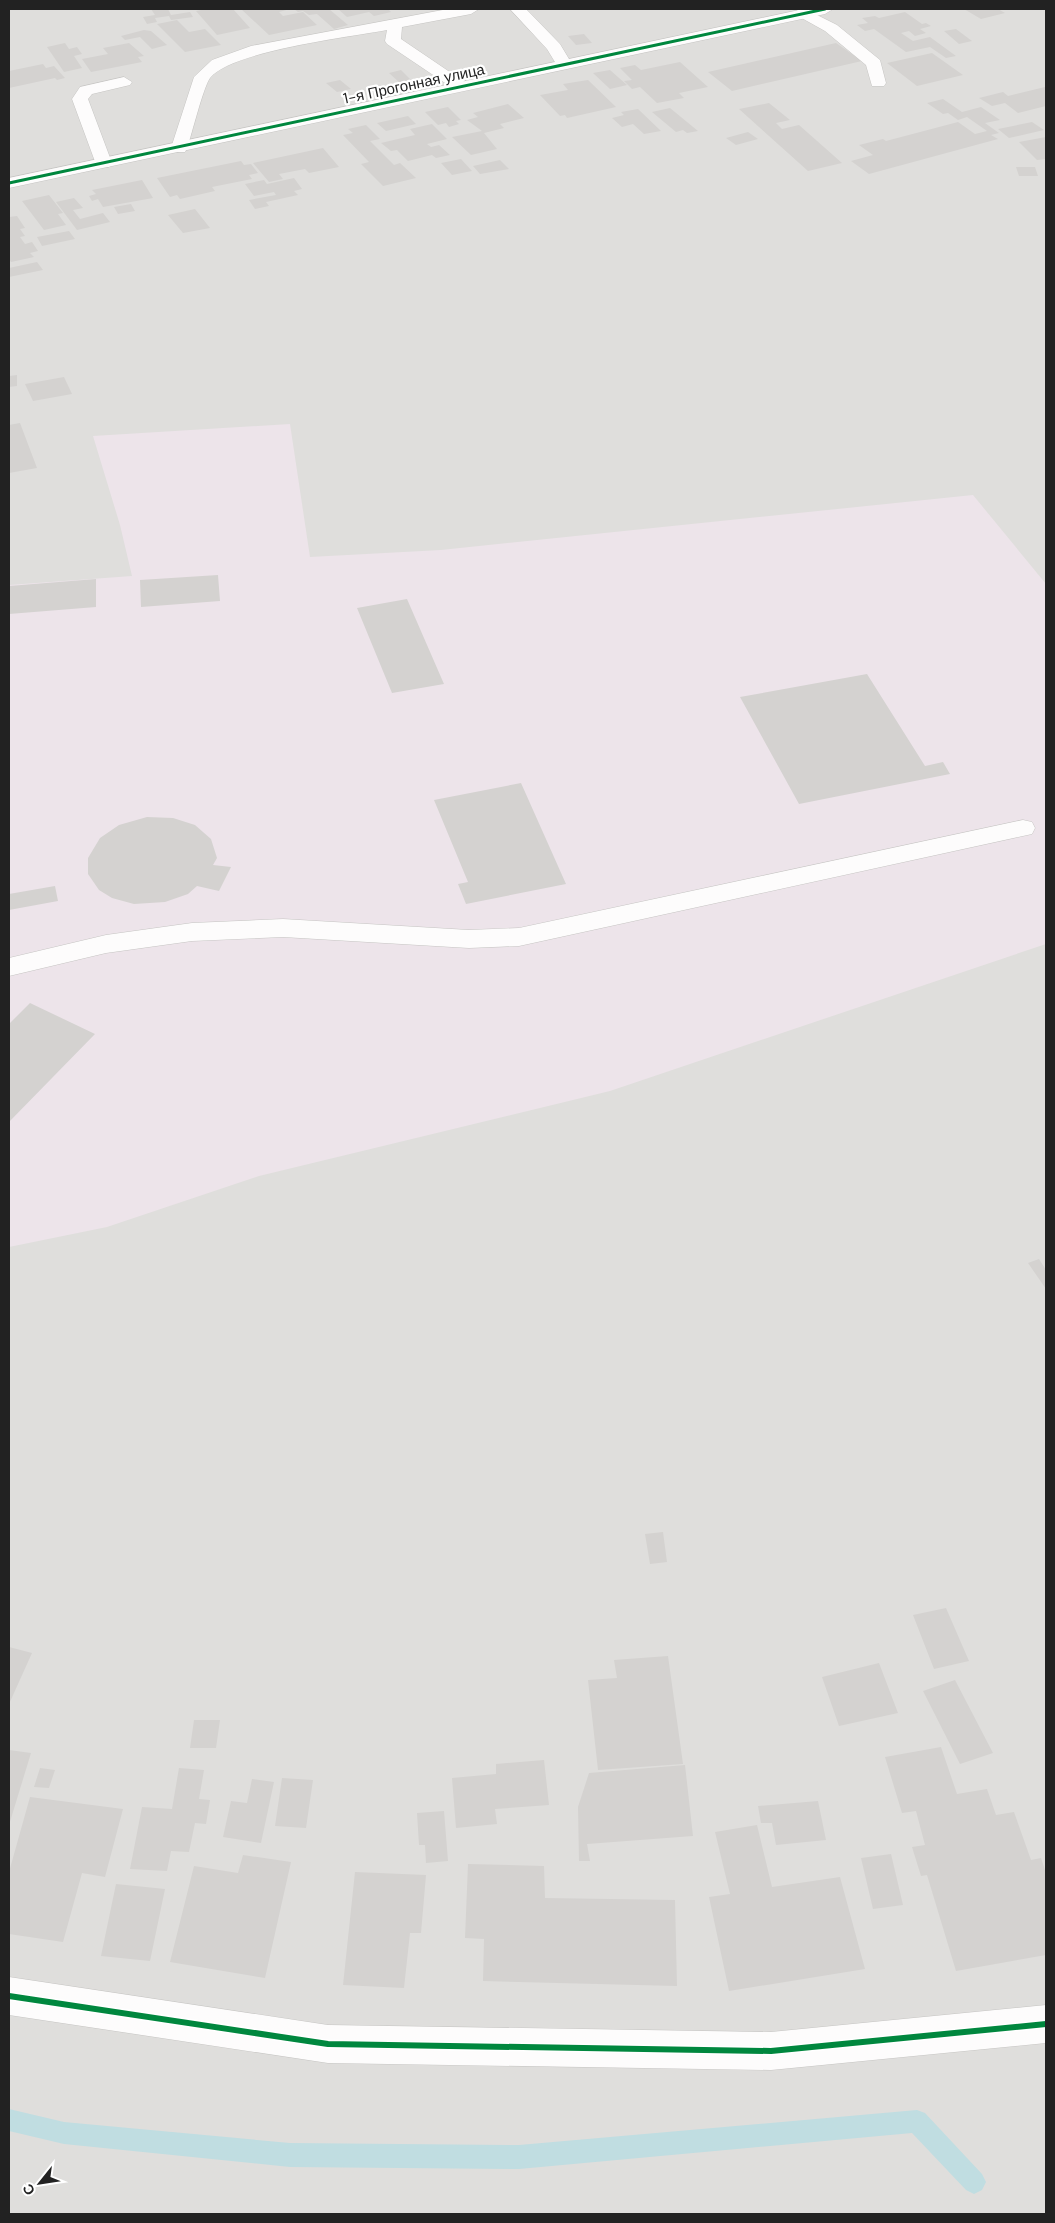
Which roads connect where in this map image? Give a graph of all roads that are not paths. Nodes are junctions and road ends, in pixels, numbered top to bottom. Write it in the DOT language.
graph roads {
  1 [pos="471,9"];
  2 [pos="518,9"];
  3 [pos="825,9"];
  4 [pos="804,13"];
  5 [pos="395,24"];
  6 [pos="564,64"];
  7 [pos="124,82"];
  8 [pos="878,83"];
  9 [pos="460,86"];
  10 [pos="178,148"];
  11 [pos="103,163"];
  12 [pos="9,183"];
  13 [pos="1023,828"];
  14 [pos="9,967"];
  15 [pos="9,1996"];
  16 [pos="1046,2024"];
  1 -- 5 [label="street"];
  2 -- 6 [label="street"];
  3 -- 4 [label="street, 1-я Прогонная улица"];
  4 -- 6 [label="street, 1-я Прогонная улица"];
  4 -- 8 [label="street"];
  5 -- 9 [label="street"];
  5 -- 10 [label="street"];
  6 -- 9 [label="street, 1-я Прогонная улица"];
  7 -- 11 [label="street"];
  9 -- 10 [label="street, 1-я Прогонная улица"];
  10 -- 11 [label="street, 1-я Прогонная улица"];
  11 -- 12 [label="street, 1-я Прогонная улица"];
  13 -- 14 [label="street"];
  15 -- 16 [label="street"];
}
